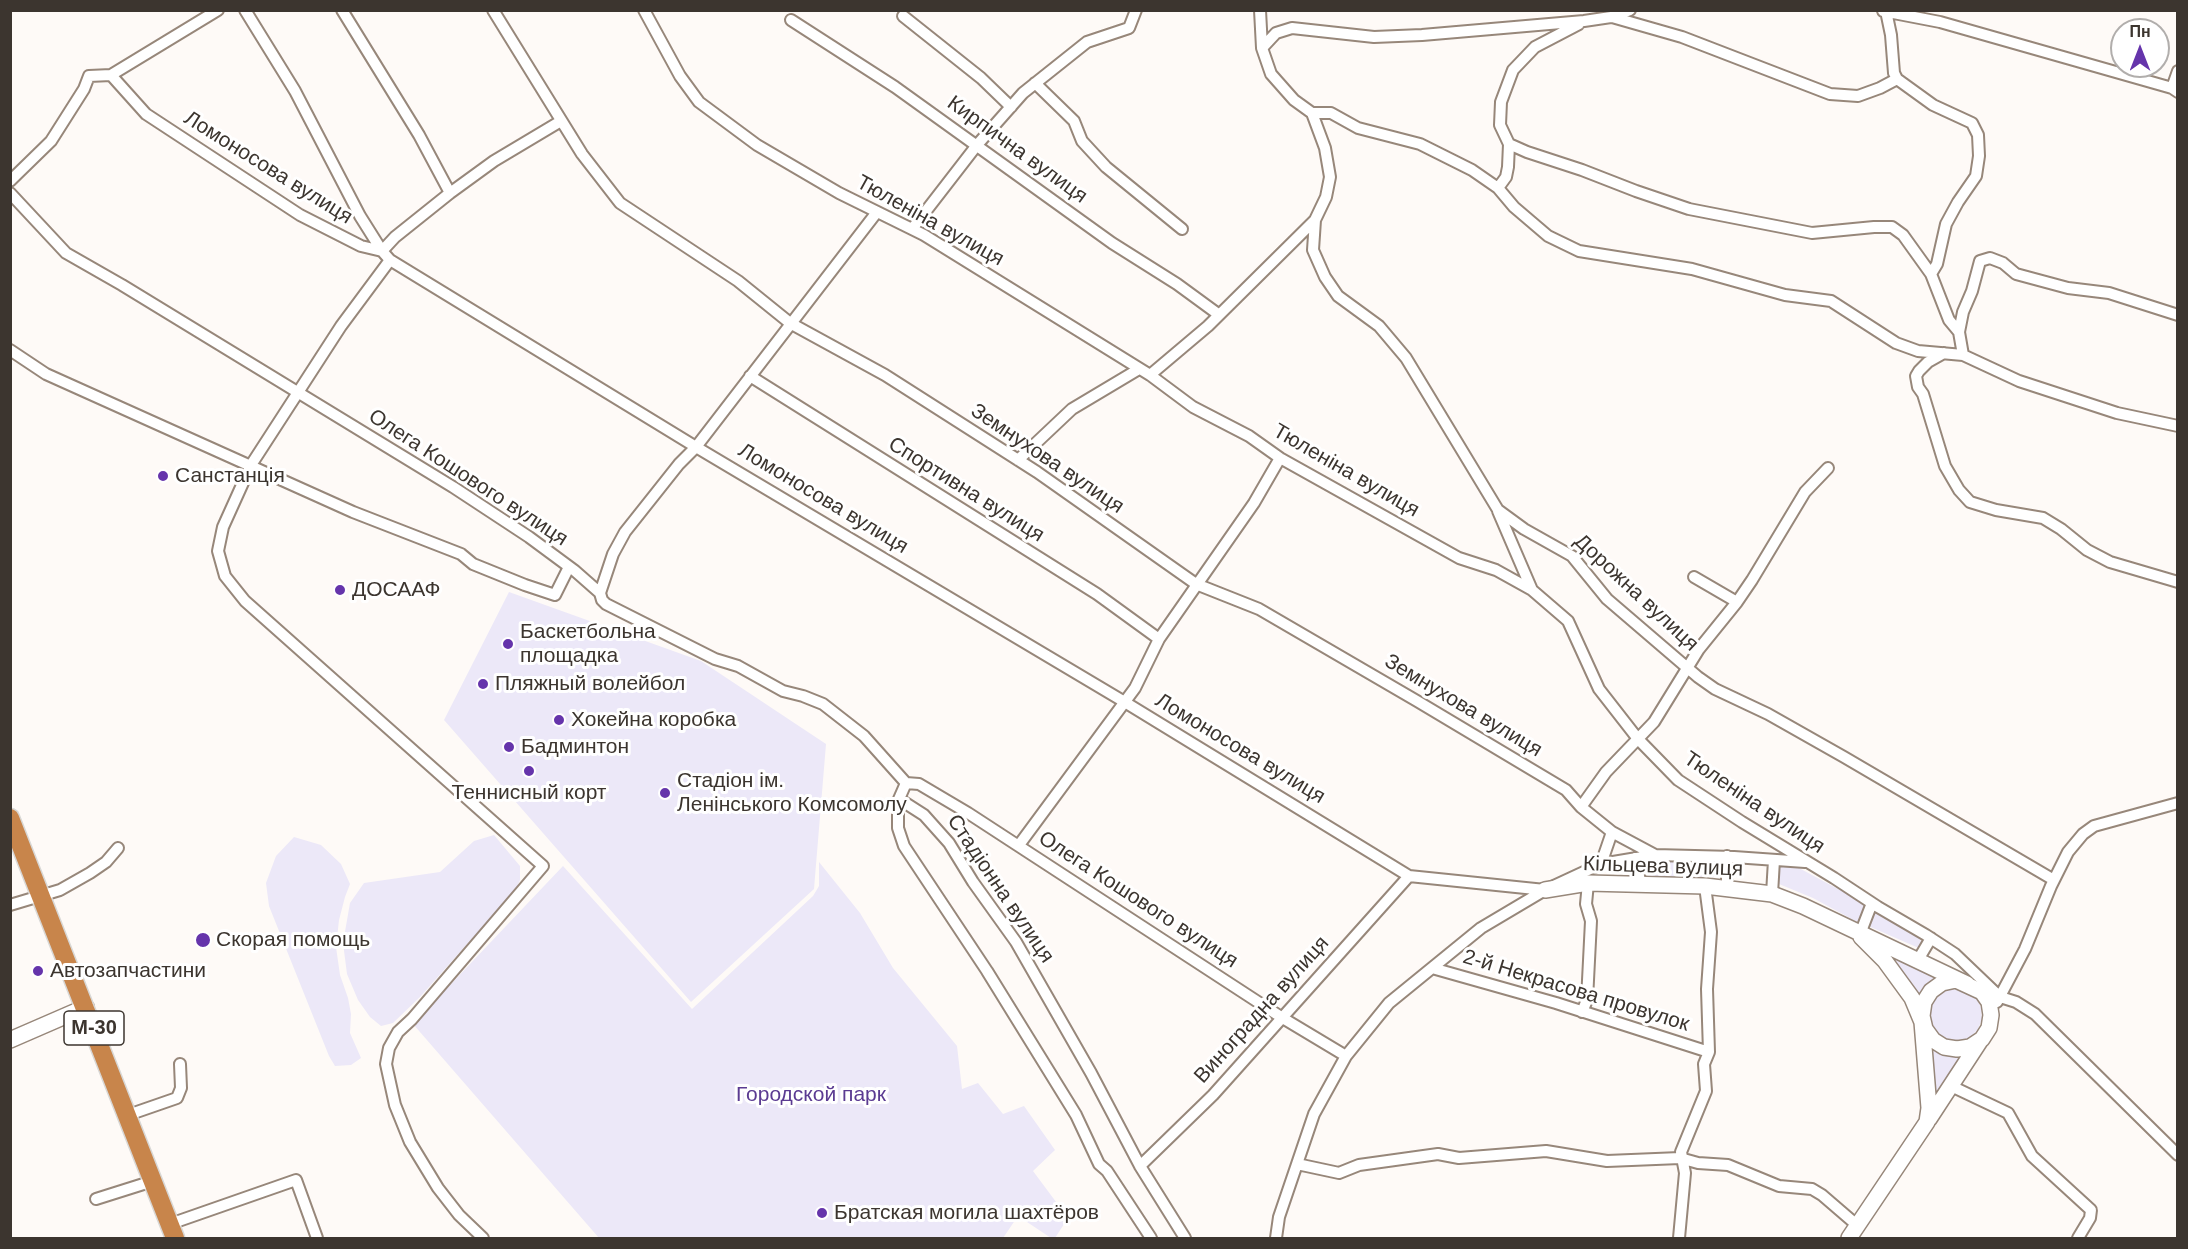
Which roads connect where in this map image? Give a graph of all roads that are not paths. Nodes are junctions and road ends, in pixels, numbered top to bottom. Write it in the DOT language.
graph roads {
  1 [pos="218,10"];
  2 [pos="245,10"];
  3 [pos="342,10"];
  4 [pos="493,10"];
  5 [pos="644,10"];
  6 [pos="1136,10"];
  7 [pos="1260,10"];
  8 [pos="1630,10"];
  9 [pos="1884,11"];
  10 [pos="903,16"];
  11 [pos="1611,17"];
  12 [pos="791,20"];
  13 [pos="1584,21"];
  14 [pos="1262,48"];
  15 [pos="2178,71"];
  16 [pos="111,75"];
  17 [pos="1897,79"];
  18 [pos="1035,83"];
  19 [pos="2175,90"];
  20 [pos="1011,106"];
  21 [pos="1312,113"];
  22 [pos="561,121"];
  23 [pos="1509,144"];
  24 [pos="976,145"];
  25 [pos="10,182"];
  26 [pos="1498,188"];
  27 [pos="450,192"];
  28 [pos="10,193"];
  29 [pos="877,212"];
  30 [pos="1315,220"];
  31 [pos="912,229"];
  32 [pos="1182,230"];
  33 [pos="382,251"];
  34 [pos="390,260"];
  35 [pos="1931,274"];
  36 [pos="1218,315"];
  37 [pos="2178,315"];
  38 [pos="790,323"];
  39 [pos="1959,332"];
  40 [pos="10,350"];
  41 [pos="1944,353"];
  42 [pos="1963,356"];
  43 [pos="1139,369"];
  44 [pos="1150,375"];
  45 [pos="750,376"];
  46 [pos="298,394"];
  47 [pos="2178,426"];
  48 [pos="696,447"];
  49 [pos="1280,458"];
  50 [pos="1018,460"];
  51 [pos="251,465"];
  52 [pos="1828,468"];
  53 [pos="1498,510"];
  54 [pos="569,567"];
  55 [pos="1694,577"];
  56 [pos="2178,582"];
  57 [pos="1196,584"];
  58 [pos="1532,590"];
  59 [pos="600,592"];
  60 [pos="1737,602"];
  61 [pos="1159,639"];
  62 [pos="1688,667"];
  63 [pos="1123,701"];
  64 [pos="1638,739"];
  65 [pos="906,783"];
  66 [pos="899,799"];
  67 [pos="2178,803"];
  68 [pos="1581,807"];
  69 [pos="10,818"];
  70 [pos="1612,832"];
  71 [pos="1019,845"];
  72 [pos="118,848"];
  73 [pos="1655,855"];
  74 [pos="1727,856"];
  75 [pos="1635,858"];
  76 [pos="1774,860"];
  77 [pos="1808,863"];
  78 [pos="1601,864"];
  79 [pos="1409,876"];
  80 [pos="2054,880"];
  81 [pos="1588,883"];
  82 [pos="1641,885"];
  83 [pos="1705,886"];
  84 [pos="1727,888"];
  85 [pos="1545,890"];
  86 [pos="1772,894"];
  87 [pos="42,895"];
  88 [pos="1872,903"];
  89 [pos="10,905"];
  90 [pos="1857,932"];
  91 [pos="1930,938"];
  92 [pos="1918,960"];
  93 [pos="1432,968"];
  94 [pos="1967,984"];
  95 [pos="1982,992"];
  96 [pos="1999,996"];
  97 [pos="86,1007"];
  98 [pos="1582,1012"];
  99 [pos="1281,1017"];
  100 [pos="1922,1022"];
  101 [pos="1991,1022"];
  102 [pos="1982,1039"];
  103 [pos="10,1040"];
  104 [pos="1709,1052"];
  105 [pos="1346,1056"];
  106 [pos="180,1064"];
  107 [pos="1951,1086"];
  108 [pos="128,1115"];
  109 [pos="1928,1122"];
  110 [pos="2178,1155"];
  111 [pos="1683,1159"];
  112 [pos="1297,1164"];
  113 [pos="1140,1166"];
  114 [pos="153,1181"];
  115 [pos="96,1198"];
  116 [pos="1858,1226"];
  117 [pos="173,1231"];
  118 [pos="317,1239"];
  119 [pos="483,1239"];
  120 [pos="1151,1239"];
  121 [pos="1185,1239"];
  122 [pos="1276,1239"];
  123 [pos="1679,1239"];
  124 [pos="1849,1239"];
  125 [pos="2078,1239"];
  1 -- 16 [label="street"];
  2 -- 33 [label="street"];
  3 -- 27 [label="street"];
  4 -- 22 [label="street, Земнухова вулиця"];
  5 -- 29 [label="street, Тюленіна вулиця"];
  6 -- 18 [label="street"];
  7 -- 14 [label="street"];
  8 -- 11 [label="street"];
  9 -- 17 [label="street"];
  9 -- 19 [label="street"];
  10 -- 20 [label="street"];
  11 -- 13 [label="street"];
  11 -- 17 [label="street"];
  12 -- 24 [label="street, Кирпична вулиця"];
  13 -- 14 [label="street"];
  13 -- 23 [label="street"];
  14 -- 21 [label="street"];
  15 -- 19 [label="street"];
  16 -- 25 [label="street"];
  16 -- 33 [label="street, Ломоносова вулиця"];
  17 -- 35 [label="street"];
  18 -- 20 [label="street"];
  18 -- 32 [label="street"];
  20 -- 24 [label="street"];
  21 -- 26 [label="street"];
  21 -- 30 [label="street"];
  22 -- 27 [label="street"];
  22 -- 38 [label="street, Земнухова вулиця"];
  23 -- 26 [label="street"];
  23 -- 35 [label="street"];
  24 -- 31 [label="street"];
  24 -- 36 [label="street, Кирпична вулиця"];
  26 -- 41 [label="street"];
  27 -- 33 [label="street"];
  28 -- 46 [label="street, Олега Кошового вулиця"];
  29 -- 31 [label="street, Тюленіна вулиця"];
  29 -- 38 [label="street"];
  30 -- 36 [label="street"];
  30 -- 53 [label="street, Дорожна вулиця"];
  31 -- 43 [label="street, Тюленіна вулиця"];
  33 -- 34 [label="street, Ломоносова вулиця"];
  34 -- 46 [label="street"];
  34 -- 48 [label="street, Ломоносова вулиця"];
  35 -- 39 [label="street"];
  36 -- 44 [label="street"];
  37 -- 39 [label="street"];
  38 -- 45 [label="street"];
  38 -- 50 [label="street, Земнухова вулиця"];
  39 -- 42 [label="street"];
  40 -- 51 [label="street"];
  41 -- 42 [label="street"];
  41 -- 56 [label="street"];
  42 -- 47 [label="street"];
  43 -- 44 [label="street, Тюленіна вулиця"];
  43 -- 50 [label="street"];
  44 -- 49 [label="street, Тюленіна вулиця"];
  45 -- 48 [label="street"];
  45 -- 61 [label="street, Спортивна вулиця"];
  46 -- 51 [label="street"];
  46 -- 54 [label="street, Олега Кошового вулиця"];
  48 -- 59 [label="street"];
  48 -- 63 [label="street, Ломоносова вулиця"];
  49 -- 57 [label="street"];
  49 -- 58 [label="street, Тюленіна вулиця"];
  50 -- 57 [label="street, Земнухова вулиця"];
  51 -- 54 [label="street"];
  51 -- 119 [label="street"];
  52 -- 60 [label="street"];
  53 -- 58 [label="street"];
  53 -- 62 [label="street, Дорожна вулиця"];
  54 -- 59 [label="street, Олега Кошового вулиця"];
  55 -- 60 [label="street"];
  57 -- 61 [label="street"];
  57 -- 68 [label="street, Земнухова вулиця"];
  58 -- 64 [label="street, Тюленіна вулиця"];
  59 -- 65 [label="street, Олега Кошового вулиця"];
  60 -- 62 [label="street"];
  61 -- 63 [label="street"];
  62 -- 64 [label="street"];
  62 -- 80 [label="street, Дорожна вулиця"];
  63 -- 71 [label="street"];
  63 -- 79 [label="street, Ломоносова вулиця"];
  64 -- 68 [label="street"];
  64 -- 77 [label="street, Тюленіна вулиця"];
  65 -- 66 [label="street"];
  65 -- 71 [label="street, Олега Кошового вулиця"];
  66 -- 113 [label="street, Стадіонна вулиця"];
  66 -- 120 [label="street"];
  67 -- 80 [label="street"];
  68 -- 70 [label="street, Земнухова вулиця"];
  69 -- 87 [label="highway, М-30"];
  70 -- 73 [label="street, Земнухова вулиця"];
  70 -- 78 [label="street"];
  71 -- 99 [label="street, Олега Кошового вулиця"];
  72 -- 87 [label="street"];
  73 -- 74 [label="street"];
  73 -- 75 [label="street"];
  74 -- 76 [label="street"];
  74 -- 84 [label="street"];
  75 -- 78 [label="street"];
  75 -- 82 [label="street"];
  76 -- 77 [label="street"];
  76 -- 86 [label="street"];
  77 -- 88 [label="street, Тюленіна вулиця"];
  78 -- 85 [label="street"];
  79 -- 85 [label="street, Ломоносова вулиця"];
  79 -- 99 [label="street, Виноградна вулиця"];
  80 -- 96 [label="street"];
  81 -- 82 [label="street, Кільцева вулиця"];
  81 -- 85 [label="street, Кільцева вулиця"];
  81 -- 98 [label="street"];
  82 -- 83 [label="street, Кільцева вулиця"];
  83 -- 84 [label="street, Кільцева вулиця"];
  83 -- 104 [label="street"];
  84 -- 86 [label="street, Кільцева вулиця"];
  85 -- 93 [label="street, Кільцева вулиця"];
  86 -- 90 [label="street, Кільцева вулиця"];
  87 -- 89 [label="street"];
  87 -- 97 [label="highway, М-30"];
  88 -- 90 [label="street"];
  88 -- 91 [label="street, Тюленіна вулиця"];
  90 -- 92 [label="street, Кільцева вулиця"];
  90 -- 100 [label="street"];
  91 -- 92 [label="street"];
  91 -- 96 [label="street, Тюленіна вулиця"];
  92 -- 94 [label="street, Кільцева вулиця"];
  93 -- 98 [label="street, 2-й Некрасова провулок"];
  93 -- 105 [label="street, Кільцева вулиця"];
  94 -- 95 [label="street, Кільцева вулиця"];
  94 -- 100 [label="street"];
  95 -- 96 [label="street"];
  95 -- 101 [label="street"];
  96 -- 101 [label="street"];
  96 -- 110 [label="street"];
  97 -- 103 [label="street"];
  97 -- 108 [label="highway, М-30"];
  98 -- 104 [label="street, 2-й Некрасова провулок"];
  99 -- 105 [label="street, Олега Кошового вулиця"];
  99 -- 113 [label="street, Виноградна вулиця"];
  100 -- 102 [label="street"];
  100 -- 109 [label="street"];
  101 -- 102 [label="street"];
  102 -- 107 [label="street"];
  104 -- 111 [label="street"];
  105 -- 112 [label="street, Кільцева вулиця"];
  106 -- 108 [label="street"];
  107 -- 109 [label="street"];
  107 -- 125 [label="street"];
  108 -- 114 [label="highway, М-30"];
  109 -- 116 [label="street"];
  111 -- 112 [label="street"];
  111 -- 116 [label="street"];
  111 -- 123 [label="street"];
  112 -- 122 [label="street, Кільцева вулиця"];
  113 -- 121 [label="street, Стадіонна вулиця"];
  114 -- 115 [label="street"];
  114 -- 117 [label="highway, М-30"];
  116 -- 124 [label="street"];
  117 -- 118 [label="street"];
}
